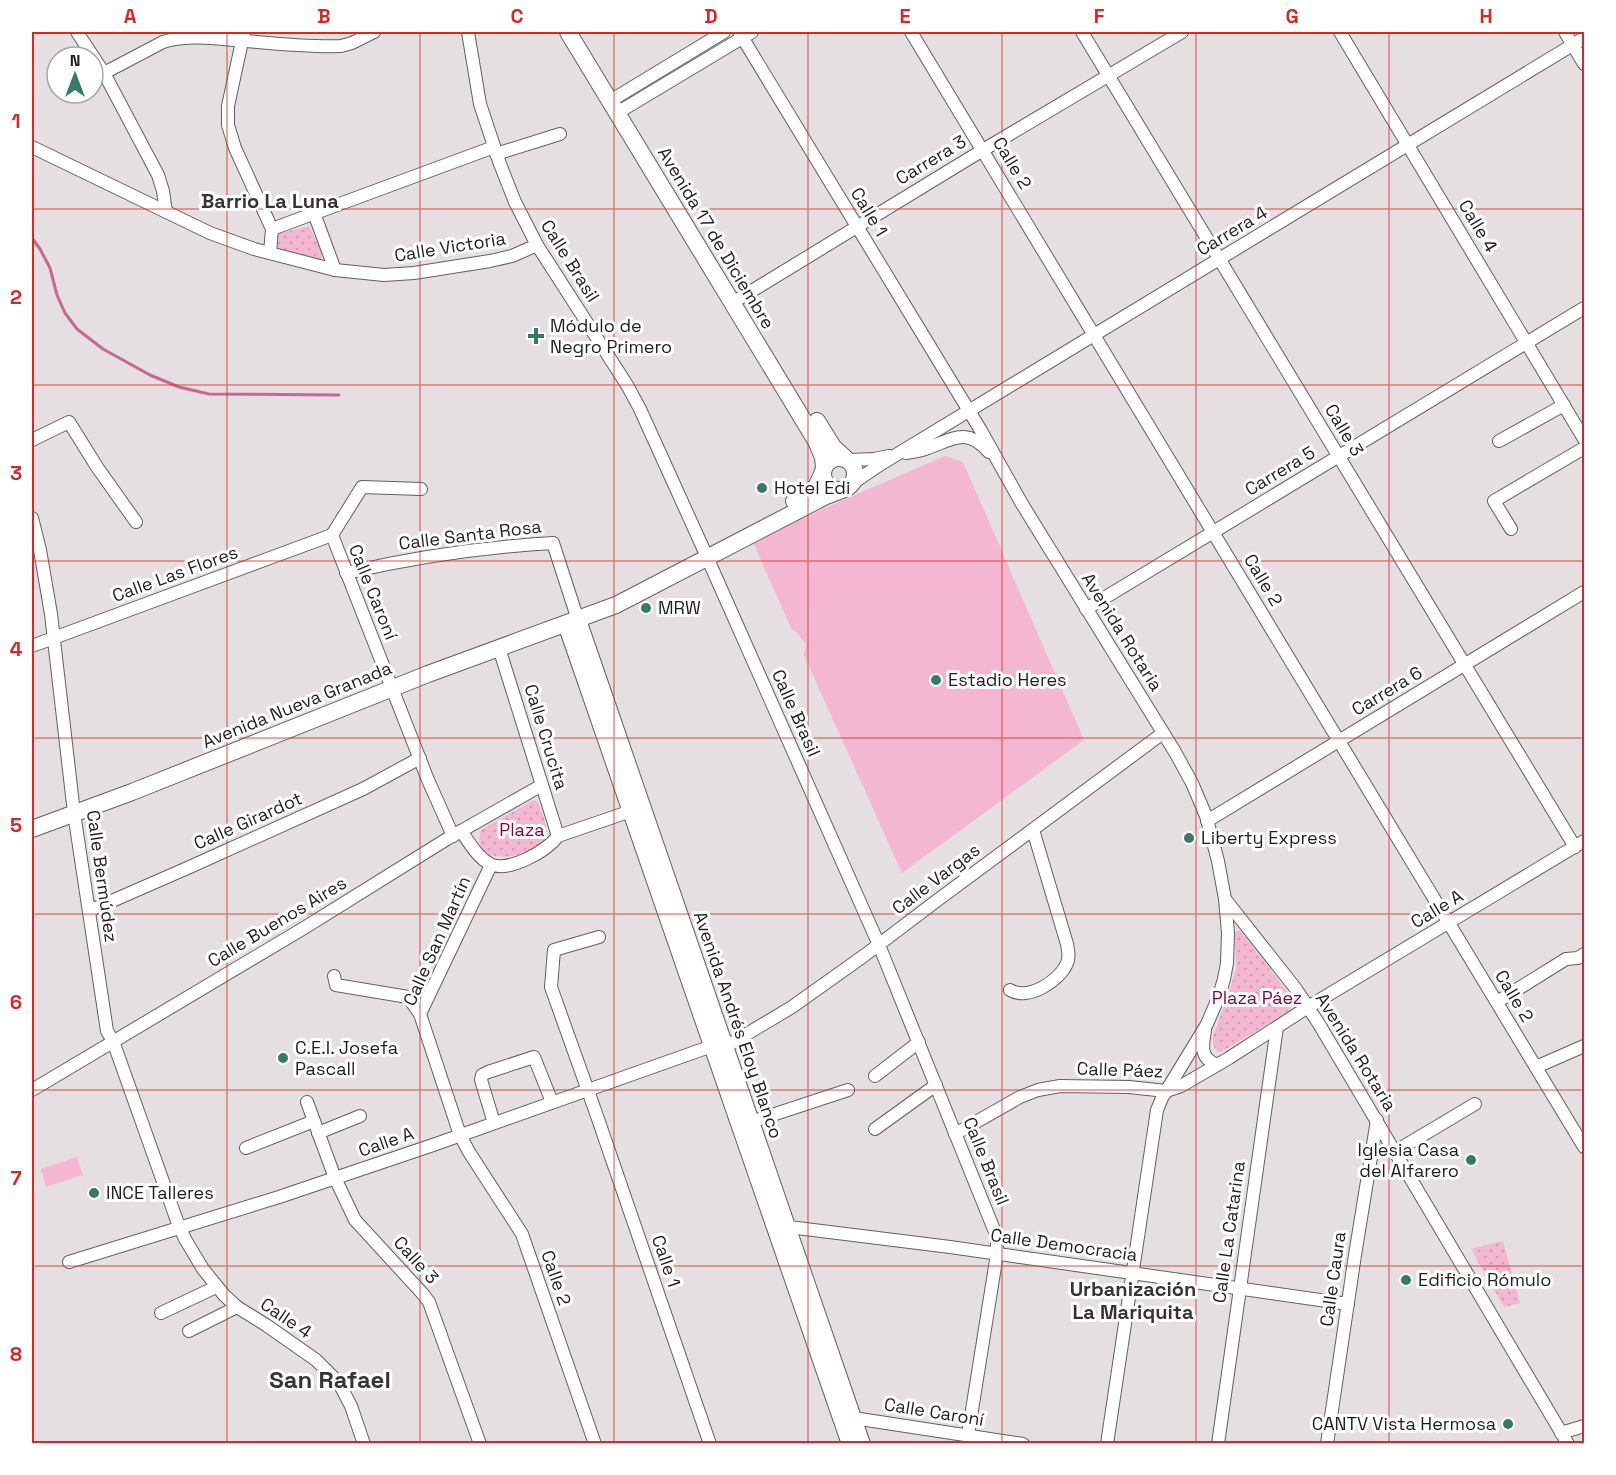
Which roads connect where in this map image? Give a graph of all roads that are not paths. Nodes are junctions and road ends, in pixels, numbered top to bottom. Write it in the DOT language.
graph roads {
  1 [pos="77,32"];
  2 [pos="374,32"];
  3 [pos="468,32"];
  4 [pos="568,32"];
  5 [pos="581,32"];
  6 [pos="721,32"];
  7 [pos="911,32"];
  8 [pos="1082,32"];
  9 [pos="1182,32"];
  10 [pos="1340,32"];
  11 [pos="1565,32"];
  12 [pos="745,33"];
  13 [pos="244,36"];
  14 [pos="1584,38"];
  15 [pos="86,45"];
  16 [pos="1573,45"];
  17 [pos="1584,64"];
  18 [pos="105,72"];
  19 [pos="105,75"];
  20 [pos="1109,75"];
  21 [pos="618,104"];
  22 [pos="560,134"];
  23 [pos="1408,145"];
  24 [pos="32,147"];
  25 [pos="495,150"];
  26 [pos="983,150"];
  27 [pos="166,212"];
  28 [pos="314,213"];
  29 [pos="857,226"];
  30 [pos="272,229"];
  31 [pos="537,244"];
  32 [pos="270,253"];
  33 [pos="1220,259"];
  34 [pos="335,270"];
  35 [pos="737,300"];
  36 [pos="1584,308"];
  37 [pos="1095,335"];
  38 [pos="1527,343"];
  39 [pos="1564,405"];
  40 [pos="969,412"];
  41 [pos="1584,439"];
  42 [pos="32,441"];
  43 [pos="1499,441"];
  44 [pos="1584,448"];
  45 [pos="897,455"];
  46 [pos="1339,456"];
  47 [pos="847,459"];
  48 [pos="998,462"];
  49 [pos="823,470"];
  50 [pos="847,486"];
  51 [pos="421,489"];
  52 [pos="32,518"];
  53 [pos="136,522"];
  54 [pos="1511,529"];
  55 [pos="1213,532"];
  56 [pos="332,535"];
  57 [pos="705,553"];
  58 [pos="346,573"];
  59 [pos="1584,592"];
  60 [pos="1086,609"];
  61 [pos="572,622"];
  62 [pos="54,638"];
  63 [pos="32,646"];
  64 [pos="500,648"];
  65 [pos="1466,665"];
  66 [pos="392,688"];
  67 [pos="1163,734"];
  68 [pos="1339,741"];
  69 [pos="420,758"];
  70 [pos="542,785"];
  71 [pos="631,811"];
  72 [pos="74,813"];
  73 [pos="1207,821"];
  74 [pos="32,828"];
  75 [pos="1033,830"];
  76 [pos="457,833"];
  77 [pos="558,836"];
  78 [pos="1580,844"];
  79 [pos="491,864"];
  80 [pos="1225,898"];
  81 [pos="89,911"];
  82 [pos="1450,923"];
  83 [pos="599,937"];
  84 [pos="879,945"];
  85 [pos="1584,954"];
  86 [pos="334,976"];
  87 [pos="1010,990"];
  88 [pos="1497,1002"];
  89 [pos="1308,1007"];
  90 [pos="420,1014"];
  91 [pos="1207,1024"];
  92 [pos="1277,1027"];
  93 [pos="113,1041"];
  94 [pos="919,1042"];
  95 [pos="718,1046"];
  96 [pos="1584,1046"];
  97 [pos="1217,1065"];
  98 [pos="1536,1068"];
  99 [pos="875,1076"];
  100 [pos="936,1085"];
  101 [pos="588,1089"];
  102 [pos="32,1090"];
  103 [pos="848,1090"];
  104 [pos="1166,1091"];
  105 [pos="306,1102"];
  106 [pos="552,1102"];
  107 [pos="1475,1104"];
  108 [pos="360,1116"];
  109 [pos="1377,1120"];
  110 [pos="494,1122"];
  111 [pos="751,1122"];
  112 [pos="316,1127"];
  113 [pos="875,1129"];
  114 [pos="955,1134"];
  115 [pos="460,1135"];
  116 [pos="1584,1147"];
  117 [pos="246,1148"];
  118 [pos="1396,1151"];
  119 [pos="335,1178"];
  120 [pos="780,1226"];
  121 [pos="180,1228"];
  122 [pos="997,1254"];
  123 [pos="69,1262"];
  124 [pos="1132,1273"];
  125 [pos="216,1287"];
  126 [pos="1239,1289"];
  127 [pos="1347,1304"];
  128 [pos="237,1307"];
  129 [pos="161,1312"];
  130 [pos="189,1331"];
  131 [pos="847,1417"];
  132 [pos="1584,1426"];
  133 [pos="968,1435"];
  134 [pos="1564,1438"];
  135 [pos="364,1443"];
  136 [pos="480,1443"];
  137 [pos="595,1443"];
  138 [pos="710,1443"];
  139 [pos="849,1443"];
  140 [pos="862,1443"];
  141 [pos="1023,1443"];
  142 [pos="1107,1443"];
  143 [pos="1218,1443"];
  144 [pos="1327,1443"];
  1 -- 15 [label="street"];
  2 -- 13 [label="street"];
  3 -- 25 [label="street, Calle Brasil"];
  4 -- 21 [label="street, Avenida 17 de Diciembre"];
  5 -- 21 [label="street, Avenida 17 de Diciembre"];
  6 -- 21 [label="street"];
  7 -- 26 [label="street, Calle 2"];
  8 -- 20 [label="street, Calle 3"];
  9 -- 20 [label="street, Carrera 3"];
  10 -- 23 [label="street, Calle 4"];
  11 -- 16 [label="street"];
  12 -- 21 [label="street"];
  12 -- 29 [label="street, Calle 1"];
  13 -- 18 [label="street"];
  13 -- 30 [label="street"];
  14 -- 16 [label="street, Carrera 4"];
  16 -- 17 [label="street"];
  16 -- 23 [label="street, Carrera 4"];
  19 -- 27 [label="street"];
  20 -- 26 [label="street, Carrera 3"];
  20 -- 33 [label="street, Calle 3"];
  21 -- 35 [label="street, Avenida 17 de Diciembre"];
  22 -- 25 [label="street"];
  23 -- 33 [label="street, Carrera 4"];
  23 -- 38 [label="street, Calle 4"];
  24 -- 27 [label="street, Calle Victoria"];
  25 -- 28 [label="street"];
  25 -- 31 [label="street, Calle Brasil"];
  26 -- 29 [label="street, Carrera 3"];
  26 -- 37 [label="street, Calle 2"];
  27 -- 32 [label="street, Calle Victoria"];
  28 -- 30 [label="street"];
  28 -- 34 [label="street"];
  29 -- 35 [label="street, Carrera 3"];
  29 -- 40 [label="street, Calle 1"];
  30 -- 32 [label="street"];
  31 -- 34 [label="street, Calle Victoria"];
  31 -- 57 [label="street, Calle Brasil"];
  32 -- 34 [label="street, Calle Victoria"];
  33 -- 37 [label="street, Carrera 4"];
  33 -- 46 [label="street, Calle 3"];
  35 -- 47 [label="street, Avenida 17 de Diciembre"];
  35 -- 49 [label="street, Avenida 17 de Diciembre"];
  36 -- 38 [label="street, Carrera 5"];
  37 -- 40 [label="street, Carrera 4"];
  37 -- 55 [label="street, Calle 2"];
  38 -- 39 [label="street, Calle 4"];
  38 -- 46 [label="street, Carrera 5"];
  39 -- 41 [label="street, Calle 4"];
  39 -- 43 [label="street"];
  40 -- 45 [label="street, Carrera 4"];
  40 -- 48 [label="street, Avenida Rotaria"];
  42 -- 53 [label="street"];
  44 -- 54 [label="street"];
  45 -- 47 [label="street, Carrera 4"];
  45 -- 48 [label="street, Avenida Rotaria"];
  45 -- 50 [label="street, Carrera 4"];
  46 -- 55 [label="street, Carrera 5"];
  46 -- 65 [label="street, Calle 3"];
  47 -- 49 [label="street"];
  47 -- 50 [label="street"];
  48 -- 60 [label="street, Avenida Rotaria"];
  49 -- 50 [label="street"];
  49 -- 57 [label="street, Avenida Nueva Granada"];
  50 -- 57 [label="street, Avenida Nueva Granada"];
  51 -- 56 [label="street, Calle Caroní"];
  52 -- 62 [label="street, Calle Bermúdez"];
  55 -- 60 [label="street, Carrera 5"];
  55 -- 68 [label="street, Calle 2"];
  56 -- 58 [label="street, Calle Caroní"];
  56 -- 62 [label="street, Calle Las Flores"];
  57 -- 61 [label="street, Avenida Nueva Granada"];
  57 -- 84 [label="street, Calle Brasil"];
  58 -- 61 [label="street, Calle Santa Rosa"];
  58 -- 66 [label="street, Calle Caroní"];
  59 -- 65 [label="street, Carrera 6"];
  60 -- 67 [label="street, Avenida Rotaria"];
  61 -- 64 [label="street, Avenida Nueva Granada"];
  61 -- 71 [label="street, Avenida Andrés Eloy Blanco"];
  61 -- 95 [label="street, Avenida Andrés Eloy Blanco"];
  62 -- 63 [label="street, Calle Las Flores"];
  62 -- 72 [label="street, Calle Bermúdez"];
  64 -- 66 [label="street, Avenida Nueva Granada"];
  64 -- 70 [label="street, Calle Crucita"];
  65 -- 68 [label="street, Carrera 6"];
  65 -- 78 [label="street, Calle 3"];
  66 -- 69 [label="street, Calle Caroní"];
  66 -- 72 [label="street, Avenida Nueva Granada"];
  67 -- 73 [label="street, Avenida Rotaria"];
  67 -- 75 [label="street, Calle Vargas"];
  68 -- 73 [label="street, Carrera 6"];
  68 -- 82 [label="street, Calle 2"];
  69 -- 76 [label="street, Calle Caroní"];
  69 -- 81 [label="street, Calle Girardot"];
  70 -- 76 [label="street, Calle Buenos Aires"];
  70 -- 77 [label="street, Calle Crucita"];
  71 -- 77 [label="street, Calle San Martín"];
  71 -- 95 [label="street, Avenida Andrés Eloy Blanco"];
  72 -- 74 [label="street, Avenida Nueva Granada"];
  72 -- 81 [label="street, Calle Bermúdez"];
  73 -- 80 [label="street, Avenida Rotaria"];
  75 -- 84 [label="street, Calle Vargas"];
  75 -- 87 [label="street"];
  76 -- 79 [label="street, Calle San Martín"];
  76 -- 93 [label="street, Calle Buenos Aires"];
  77 -- 79 [label="street, Calle San Martín"];
  78 -- 82 [label="street, Calle A"];
  79 -- 90 [label="street, Calle San Martín"];
  80 -- 89 [label="street, Avenida Rotaria"];
  80 -- 91 [label="street"];
  81 -- 93 [label="street, Calle Bermúdez"];
  82 -- 88 [label="street, Calle 2"];
  82 -- 89 [label="street, Calle A"];
  83 -- 101 [label="street, Calle 1"];
  84 -- 94 [label="street, Calle Brasil"];
  84 -- 95 [label="street, Calle Vargas"];
  85 -- 88 [label="street"];
  86 -- 90 [label="street"];
  88 -- 98 [label="street, Calle 2"];
  89 -- 92 [label="street, Calle Páez"];
  89 -- 109 [label="street, Avenida Rotaria"];
  90 -- 115 [label="street, Calle San Martín"];
  91 -- 97 [label="street"];
  91 -- 104 [label="street"];
  92 -- 97 [label="street, Calle Páez"];
  92 -- 126 [label="street, Calle La Catarina"];
  93 -- 102 [label="street, Calle Buenos Aires"];
  93 -- 121 [label="street, Calle Bermúdez"];
  94 -- 99 [label="street"];
  94 -- 100 [label="street, Calle Brasil"];
  95 -- 101 [label="street, Calle A"];
  95 -- 111 [label="street, Avenida Andrés Eloy Blanco"];
  95 -- 120 [label="street, Avenida Andrés Eloy Blanco"];
  96 -- 98 [label="street"];
  97 -- 104 [label="street, Calle Páez"];
  98 -- 116 [label="street, Calle 2"];
  100 -- 113 [label="street"];
  100 -- 114 [label="street, Calle Brasil"];
  101 -- 106 [label="street, Calle A"];
  101 -- 138 [label="street, Calle 1"];
  103 -- 111 [label="street"];
  104 -- 114 [label="street, Calle Páez"];
  104 -- 124 [label="street"];
  105 -- 112 [label="street, Calle 3"];
  106 -- 110 [label="street, Calle A"];
  106 -- 110 [label="street"];
  107 -- 118 [label="street"];
  108 -- 112 [label="street"];
  109 -- 118 [label="street, Avenida Rotaria"];
  109 -- 127 [label="street, Calle Caura"];
  110 -- 115 [label="street, Calle A"];
  111 -- 120 [label="street, Avenida Andrés Eloy Blanco"];
  112 -- 117 [label="street"];
  112 -- 119 [label="street, Calle 3"];
  114 -- 122 [label="street, Calle Brasil"];
  115 -- 119 [label="street, Calle A"];
  115 -- 137 [label="street, Calle 2"];
  118 -- 134 [label="street, Avenida Rotaria"];
  119 -- 121 [label="street, Calle A"];
  119 -- 136 [label="street, Calle 3"];
  120 -- 122 [label="street, Calle Democracia"];
  120 -- 131 [label="street, Avenida Andrés Eloy Blanco"];
  121 -- 123 [label="street, Calle A"];
  121 -- 125 [label="street, Calle 4"];
  122 -- 124 [label="street, Calle Democracia"];
  122 -- 133 [label="street, Calle Brasil"];
  124 -- 126 [label="street, Calle Democracia"];
  124 -- 142 [label="street"];
  125 -- 128 [label="street, Calle 4"];
  125 -- 129 [label="street"];
  126 -- 127 [label="street, Calle Democracia"];
  126 -- 143 [label="street, Calle La Catarina"];
  127 -- 144 [label="street, Calle Caura"];
  128 -- 130 [label="street"];
  128 -- 135 [label="street, Calle 4"];
  131 -- 133 [label="street, Calle Caroní"];
  131 -- 139 [label="street, Avenida Andrés Eloy Blanco"];
  131 -- 140 [label="street, Avenida Andrés Eloy Blanco"];
  132 -- 134 [label="street"];
  133 -- 141 [label="street, Calle Caroní"];
}
